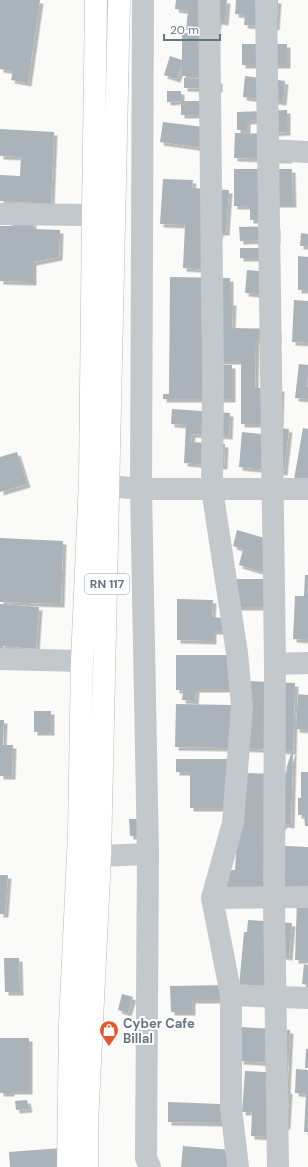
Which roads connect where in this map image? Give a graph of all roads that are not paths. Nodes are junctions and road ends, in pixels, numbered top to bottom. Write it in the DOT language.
graph roads {
  1 [pos="96,0"];
  2 [pos="119,0"];
  3 [pos="143,0"];
  4 [pos="209,0"];
  5 [pos="266,0"];
  6 [pos="268,150"];
  7 [pos="308,152"];
  8 [pos="0,214"];
  9 [pos="92,215"];
  10 [pos="109,486"];
  11 [pos="273,488"];
  12 [pos="141,489"];
  13 [pos="212,489"];
  14 [pos="308,489"];
  15 [pos="0,659"];
  16 [pos="82,661"];
  17 [pos="308,663"];
  18 [pos="275,664"];
  19 [pos="148,854"];
  20 [pos="100,856"];
  21 [pos="308,897"];
  22 [pos="212,898"];
  23 [pos="274,898"];
  24 [pos="231,995"];
  25 [pos="276,997"];
  26 [pos="308,998"];
  27 [pos="68,1167"];
  28 [pos="87,1167"];
  29 [pos="150,1167"];
  30 [pos="238,1167"];
  31 [pos="278,1167"];
  1 -- 9 [label="main road, RN 117"];
  2 -- 10 [label="main road, RN 117"];
  3 -- 12 [label="street"];
  4 -- 13 [label="street"];
  5 -- 6 [label="street"];
  6 -- 7 [label="street"];
  6 -- 11 [label="street"];
  8 -- 9 [label="street"];
  9 -- 16 [label="main road, RN 117"];
  10 -- 12 [label="street"];
  10 -- 20 [label="main road, RN 117"];
  11 -- 13 [label="street"];
  11 -- 14 [label="street"];
  11 -- 18 [label="street"];
  12 -- 13 [label="street"];
  12 -- 19 [label="street"];
  13 -- 22 [label="street"];
  15 -- 16 [label="street"];
  16 -- 27 [label="main road, RN 117"];
  17 -- 18 [label="street"];
  18 -- 23 [label="street"];
  19 -- 20 [label="street"];
  19 -- 29 [label="street"];
  20 -- 28 [label="main road, RN 117"];
  21 -- 23 [label="street"];
  22 -- 23 [label="street"];
  22 -- 24 [label="street"];
  23 -- 25 [label="street"];
  24 -- 25 [label="street"];
  24 -- 30 [label="street"];
  25 -- 26 [label="street"];
  25 -- 31 [label="street"];
}
